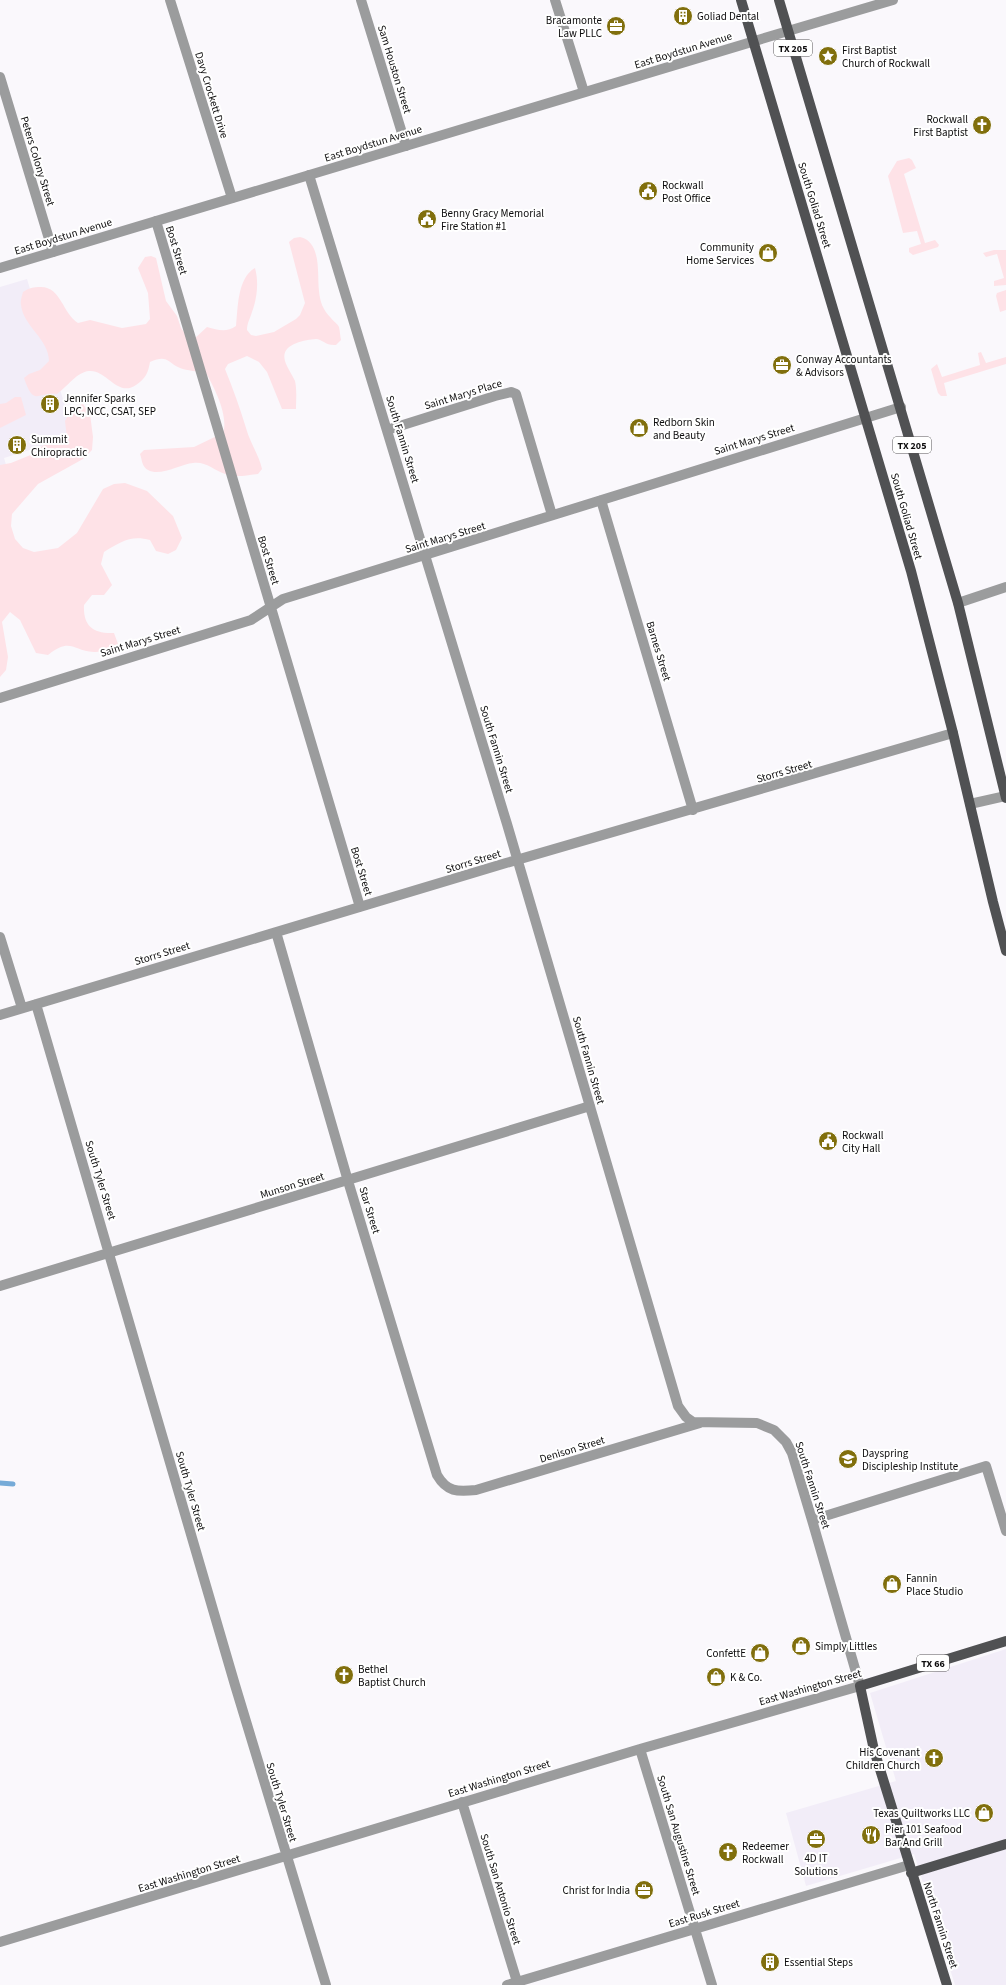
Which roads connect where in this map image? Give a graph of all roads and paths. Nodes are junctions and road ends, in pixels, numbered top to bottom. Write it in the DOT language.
graph roads {
  1 [pos="170,0"];
  2 [pos="361,0"];
  3 [pos="555,0"];
  4 [pos="740,0"];
  5 [pos="779,0"];
  6 [pos="893,0"];
  7 [pos="788,31"];
  8 [pos="753,41"];
  9 [pos="0,77"];
  10 [pos="584,92"];
  11 [pos="406,146"];
  12 [pos="309,175"];
  13 [pos="232,198"];
  14 [pos="156,221"];
  15 [pos="53,252"];
  16 [pos="0,268"];
  17 [pos="901,407"];
  18 [pos="866,417"];
  19 [pos="387,430"];
  20 [pos="601,500"];
  21 [pos="552,515"];
  22 [pos="426,555"];
  23 [pos="1006,587"];
  24 [pos="958,603"];
  25 [pos="271,607"];
  26 [pos="0,698"];
  27 [pos="953,733"];
  28 [pos="1006,797"];
  29 [pos="970,804"];
  30 [pos="693,810"];
  31 [pos="518,860"];
  32 [pos="360,907"];
  33 [pos="276,932"];
  34 [pos="0,937"];
  35 [pos="1006,951"];
  36 [pos="36,1004"];
  37 [pos="22,1008"];
  38 [pos="0,1015"];
  39 [pos="590,1106"];
  40 [pos="348,1180"];
  41 [pos="110,1253"];
  42 [pos="0,1286"];
  43 [pos="700,1423"];
  44 [pos="450,1490"];
  45 [pos="812,1520"];
  46 [pos="1006,1531"];
  47 [pos="1006,1641"];
  48 [pos="860,1686"];
  49 [pos="640,1749"];
  50 [pos="462,1802"];
  51 [pos="1006,1844"];
  52 [pos="286,1857"];
  53 [pos="910,1869"];
  54 [pos="695,1928"];
  55 [pos="0,1942"];
  56 [pos="514,1984"];
  57 [pos="326,1985"];
  58 [pos="712,1985"];
  59 [pos="947,1985"];
  1 -- 13 [label="street, Davy Crockett Drive"];
  2 -- 11 [label="street, Sam Houston Street"];
  3 -- 10 [label="street"];
  4 -- 8 [label="main road, South Goliad Street / TX 205"];
  5 -- 7 [label="main road, TX 205"];
  6 -- 7 [label="street, East Boydstun Avenue"];
  7 -- 8 [label="street, East Boydstun Avenue"];
  7 -- 17 [label="main road, TX 205"];
  8 -- 10 [label="street, East Boydstun Avenue"];
  8 -- 18 [label="main road, South Goliad Street / TX 205"];
  9 -- 15 [label="street, Peters Colony Street"];
  10 -- 11 [label="street, East Boydstun Avenue"];
  11 -- 12 [label="street, East Boydstun Avenue"];
  12 -- 13 [label="street, East Boydstun Avenue"];
  12 -- 19 [label="street, South Fannin Street"];
  13 -- 14 [label="street, East Boydstun Avenue"];
  14 -- 15 [label="street, East Boydstun Avenue"];
  14 -- 25 [label="street, Bost Street"];
  15 -- 16 [label="street, East Boydstun Avenue"];
  17 -- 18 [label="street, Saint Marys Street"];
  17 -- 24 [label="main road, TX 205"];
  18 -- 20 [label="street, Saint Marys Street"];
  18 -- 27 [label="main road, South Goliad Street / TX 205"];
  19 -- 21 [label="street, Saint Marys Place"];
  19 -- 22 [label="street, South Fannin Street"];
  20 -- 21 [label="street, Saint Marys Street"];
  20 -- 30 [label="street, Barnes Street"];
  21 -- 22 [label="street, Saint Marys Street"];
  22 -- 25 [label="street, Saint Marys Street"];
  22 -- 31 [label="street, South Fannin Street"];
  23 -- 24 [label="street"];
  24 -- 28 [label="main road, TX 205"];
  25 -- 26 [label="street, Saint Marys Street"];
  25 -- 32 [label="street, Bost Street"];
  27 -- 29 [label="main road, South Goliad Street / TX 205"];
  27 -- 30 [label="street, Storrs Street"];
  28 -- 29 [label="street"];
  29 -- 35 [label="main road, South Goliad Street / TX 205"];
  30 -- 31 [label="street, Storrs Street"];
  31 -- 32 [label="street, Storrs Street"];
  31 -- 39 [label="street, South Fannin Street"];
  32 -- 33 [label="street, Storrs Street"];
  33 -- 36 [label="street, Storrs Street"];
  33 -- 40 [label="street, Star Street"];
  34 -- 37 [label="street"];
  36 -- 37 [label="street, Storrs Street"];
  36 -- 41 [label="street, South Tyler Street"];
  37 -- 38 [label="street, Storrs Street"];
  39 -- 40 [label="street, Munson Street"];
  39 -- 43 [label="street, South Fannin Street"];
  40 -- 41 [label="street, Munson Street"];
  40 -- 44 [label="street, Star Street"];
  41 -- 42 [label="street, Munson Street"];
  41 -- 52 [label="street, South Tyler Street"];
  43 -- 44 [label="street, Denison Street"];
  43 -- 45 [label="street, South Fannin Street"];
  45 -- 46 [label="street"];
  45 -- 48 [label="street, South Fannin Street"];
  47 -- 48 [label="main road, East Washington Street / TX 66"];
  48 -- 49 [label="street, East Washington Street"];
  48 -- 53 [label="main road, South Fannin Street"];
  49 -- 50 [label="street, East Washington Street"];
  49 -- 54 [label="street, South San Augustine Street"];
  50 -- 52 [label="street, East Washington Street"];
  50 -- 56 [label="street, South San Antonio Street"];
  51 -- 53 [label="main road, East Rusk Street"];
  52 -- 55 [label="street, East Washington Street"];
  52 -- 57 [label="street, South Tyler Street"];
  53 -- 54 [label="street, East Rusk Street"];
  53 -- 59 [label="main road, North Fannin Street"];
  54 -- 56 [label="street, East Rusk Street"];
  54 -- 58 [label="street, South San Augustine Street"];
}
